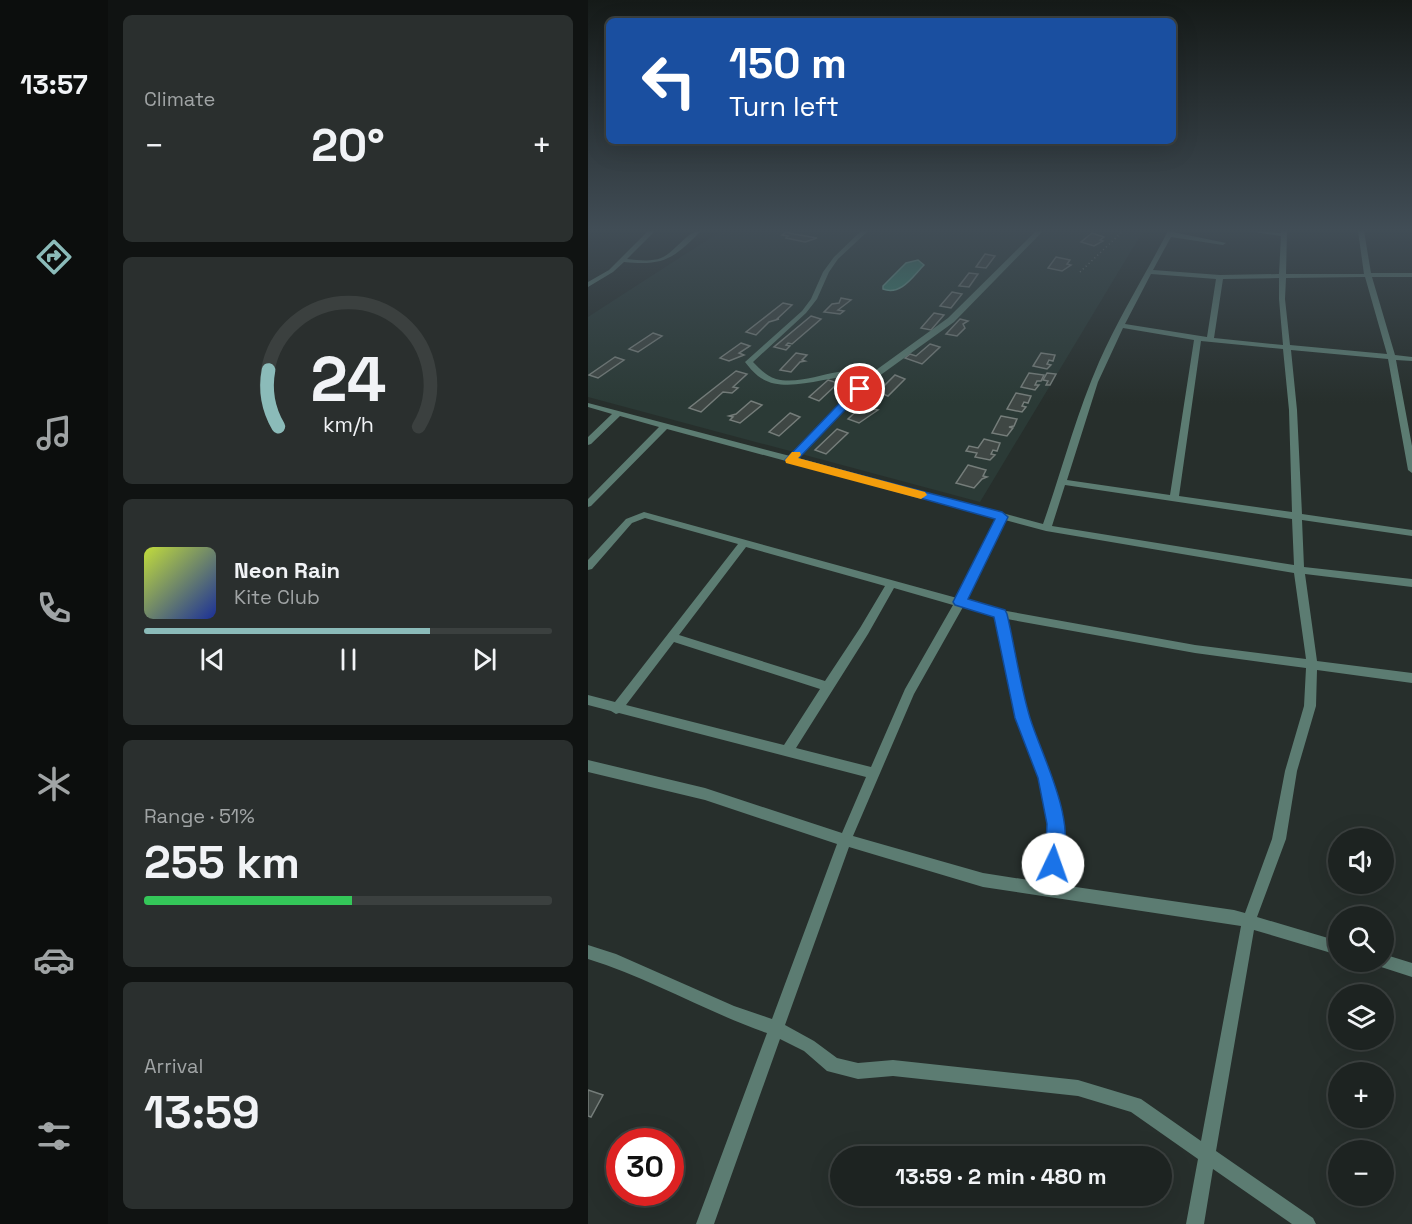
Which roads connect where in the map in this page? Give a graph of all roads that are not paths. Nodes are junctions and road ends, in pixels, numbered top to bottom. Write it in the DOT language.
graph roads {
  1 [pos="819,288"];
  2 [pos="983,288"];
  3 [pos="1141,288"];
  4 [pos="1218,288"];
  5 [pos="1283,288"];
  6 [pos="1372,288"];
  7 [pos="1120,325"];
  8 [pos="1198,338"];
  9 [pos="1210,340"];
  10 [pos="1287,348"];
  11 [pos="1392,358"];
  12 [pos="1412,359"];
  13 [pos="873,376"];
  14 [pos="588,405"];
  15 [pos="618,413"];
  16 [pos="665,426"];
  17 [pos="588,442"];
  18 [pos="790,460"];
  19 [pos="1412,470"];
  20 [pos="1062,482"];
  21 [pos="1174,498"];
  22 [pos="588,504"];
  23 [pos="1298,516"];
  24 [pos="1002,517"];
  25 [pos="1046,528"];
  26 [pos="1412,533"];
  27 [pos="744,543"];
  28 [pos="588,566"];
  29 [pos="1299,570"];
  30 [pos="1412,583"];
  31 [pos="891,584"];
  32 [pos="960,602"];
  33 [pos="1001,614"];
  34 [pos="671,637"];
  35 [pos="1312,665"];
  36 [pos="1412,678"];
  37 [pos="828,687"];
  38 [pos="588,700"];
  39 [pos="616,709"];
  40 [pos="787,751"];
  41 [pos="588,766"];
  42 [pos="874,772"];
  43 [pos="845,840"];
  44 [pos="1056,891"];
  45 [pos="1249,921"];
  46 [pos="1328,945"];
  47 [pos="588,952"];
  48 [pos="1394,964"];
  49 [pos="1412,969"];
  50 [pos="776,1028"];
  51 [pos="1209,1157"];
  52 [pos="705,1224"];
  53 [pos="1195,1224"];
  54 [pos="1307,1224"];
  1 -- 13 [label="street"];
  2 -- 13 [label="street"];
  3 -- 7 [label="street"];
  4 -- 9 [label="street"];
  5 -- 10 [label="street"];
  6 -- 11 [label="street"];
  7 -- 8 [label="street"];
  7 -- 20 [label="street"];
  8 -- 9 [label="street"];
  8 -- 21 [label="street"];
  9 -- 10 [label="street"];
  10 -- 11 [label="street"];
  10 -- 23 [label="street"];
  11 -- 12 [label="street"];
  11 -- 19 [label="street"];
  13 -- 18 [label="street"];
  14 -- 15 [label="street"];
  15 -- 16 [label="street"];
  15 -- 17 [label="street"];
  16 -- 18 [label="street"];
  16 -- 22 [label="street"];
  18 -- 24 [label="street"];
  20 -- 21 [label="street"];
  20 -- 25 [label="street"];
  21 -- 23 [label="street"];
  23 -- 26 [label="street"];
  23 -- 29 [label="street"];
  24 -- 25 [label="street"];
  24 -- 32 [label="street"];
  25 -- 29 [label="street"];
  27 -- 28 [label="street"];
  27 -- 31 [label="street"];
  27 -- 34 [label="street"];
  29 -- 30 [label="street"];
  29 -- 35 [label="street"];
  31 -- 32 [label="street"];
  31 -- 37 [label="street"];
  32 -- 33 [label="street"];
  32 -- 42 [label="street"];
  33 -- 35 [label="street"];
  33 -- 44 [label="street"];
  34 -- 37 [label="street"];
  34 -- 39 [label="street"];
  35 -- 36 [label="street"];
  35 -- 45 [label="street"];
  37 -- 40 [label="street"];
  38 -- 39 [label="street"];
  39 -- 40 [label="street"];
  40 -- 42 [label="street"];
  41 -- 43 [label="street"];
  42 -- 43 [label="street"];
  43 -- 44 [label="street"];
  43 -- 50 [label="street"];
  44 -- 45 [label="street"];
  45 -- 46 [label="street"];
  45 -- 51 [label="street"];
  47 -- 50 [label="street"];
  48 -- 49 [label="street"];
  50 -- 51 [label="street"];
  50 -- 52 [label="street"];
  51 -- 53 [label="street"];
  51 -- 54 [label="street"];
}
